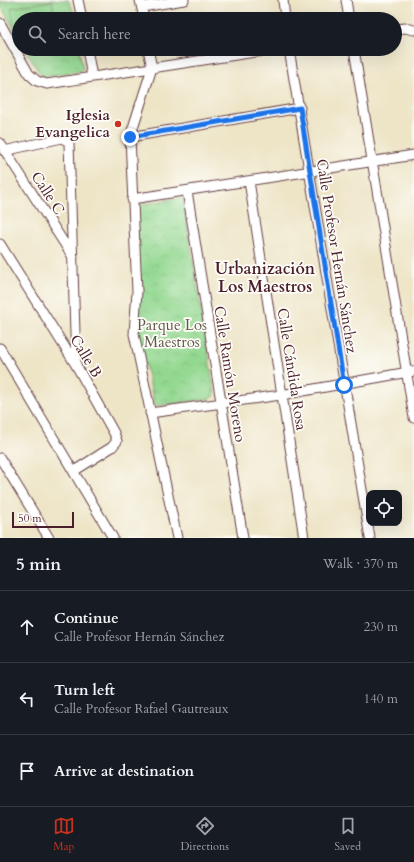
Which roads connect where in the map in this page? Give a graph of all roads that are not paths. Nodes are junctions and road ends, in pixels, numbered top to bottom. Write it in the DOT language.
graph roads {
  1 [pos="78,0"];
  2 [pos="184,0"];
  3 [pos="283,0"];
  4 [pos="346,0"];
  5 [pos="141,3"];
  6 [pos="81,12"];
  7 [pos="284,12"];
  8 [pos="349,12"];
  9 [pos="0,23"];
  10 [pos="402,28"];
  11 [pos="414,30"];
  12 [pos="12,44"];
  13 [pos="19,56"];
  14 [pos="88,56"];
  15 [pos="149,56"];
  16 [pos="230,56"];
  17 [pos="290,56"];
  18 [pos="355,56"];
  19 [pos="152,68"];
  20 [pos="92,76"];
  21 [pos="300,108"];
  22 [pos="130,137"];
  23 [pos="2,147"];
  24 [pos="414,155"];
  25 [pos="372,162"];
  26 [pos="310,172"];
  27 [pos="249,182"];
  28 [pos="187,192"];
  29 [pos="132,199"];
  30 [pos="0,244"];
  31 [pos="73,258"];
  32 [pos="0,348"];
  33 [pos="76,365"];
  34 [pos="411,371"];
  35 [pos="344,385"];
  36 [pos="281,395"];
  37 [pos="220,403"];
  38 [pos="150,413"];
  39 [pos="414,418"];
  40 [pos="0,458"];
  41 [pos="74,472"];
  42 [pos="49,538"];
  43 [pos="113,538"];
  44 [pos="177,538"];
  45 [pos="243,538"];
  46 [pos="304,538"];
  47 [pos="370,538"];
  1 -- 6 [label="street"];
  2 -- 5 [label="street"];
  3 -- 7 [label="street"];
  4 -- 8 [label="street"];
  9 -- 12 [label="street"];
  10 -- 11 [label="street"];
  13 -- 20 [label="street"];
  14 -- 20 [label="street"];
  15 -- 19 [label="street"];
  16 -- 19 [label="street"];
  17 -- 21 [label="street, Calle Profesor Hernán Sánchez"];
  18 -- 25 [label="street"];
  19 -- 20 [label="street"];
  19 -- 22 [label="street"];
  21 -- 22 [label="street"];
  21 -- 26 [label="street, Calle Profesor Hernán Sánchez"];
  22 -- 29 [label="street"];
  23 -- 31 [label="street, Calle C"];
  23 -- 31 [label="street"];
  24 -- 25 [label="street"];
  25 -- 26 [label="street"];
  25 -- 34 [label="street"];
  26 -- 27 [label="street"];
  26 -- 35 [label="street, Calle Profesor Hernán Sánchez"];
  27 -- 28 [label="street"];
  27 -- 36 [label="street, Calle Cándida Rosa"];
  28 -- 29 [label="street"];
  28 -- 37 [label="street, Calle Ramón Moreno"];
  29 -- 38 [label="street"];
  30 -- 33 [label="street, Calle B"];
  31 -- 33 [label="street"];
  32 -- 41 [label="street"];
  33 -- 41 [label="street, Calle B"];
  34 -- 35 [label="street"];
  34 -- 39 [label="street"];
  35 -- 36 [label="street"];
  35 -- 47 [label="street, Calle Profesor Hernán Sánchez"];
  36 -- 37 [label="street"];
  36 -- 46 [label="street, Calle Cándida Rosa"];
  37 -- 38 [label="street"];
  37 -- 45 [label="street, Calle Ramón Moreno"];
  38 -- 44 [label="street"];
  40 -- 42 [label="street"];
  41 -- 43 [label="street"];
}
